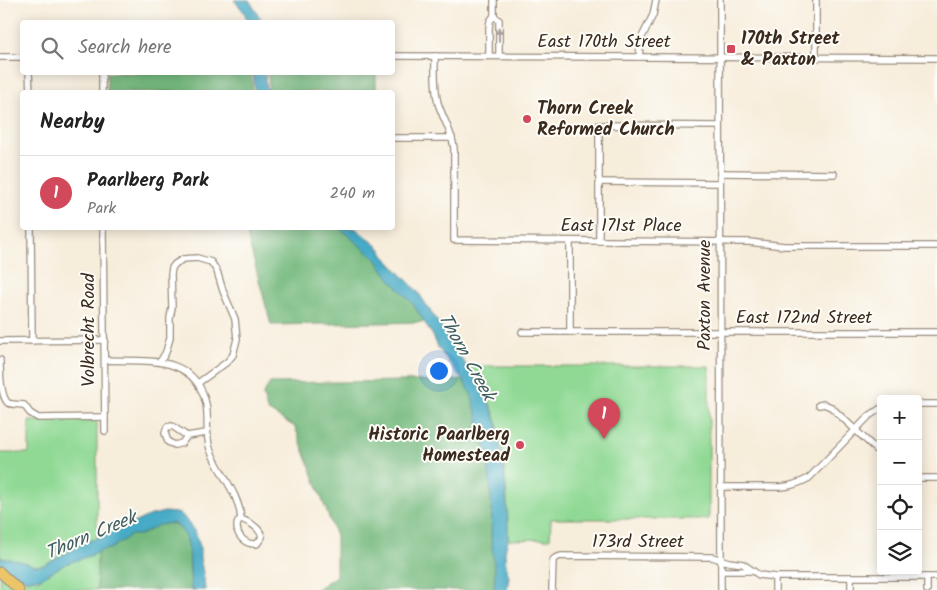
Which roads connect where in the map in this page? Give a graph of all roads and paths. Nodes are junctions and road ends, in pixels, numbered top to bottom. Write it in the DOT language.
graph roads {
  1 [pos="494,0"];
  2 [pos="656,0"];
  3 [pos="720,0"];
  4 [pos="816,0"];
  5 [pos="494,16"];
  6 [pos="395,56"];
  7 [pos="435,56"];
  8 [pos="489,56"];
  9 [pos="499,56"];
  10 [pos="0,57"];
  11 [pos="20,57"];
  12 [pos="639,57"];
  13 [pos="720,57"];
  14 [pos="816,58"];
  15 [pos="937,58"];
  16 [pos="29,75"];
  17 [pos="102,75"];
  18 [pos="30,90"];
  19 [pos="102,90"];
  20 [pos="719,126"];
  21 [pos="395,138"];
  22 [pos="452,138"];
  23 [pos="720,173"];
  24 [pos="834,174"];
  25 [pos="599,182"];
  26 [pos="720,183"];
  27 [pos="31,230"];
  28 [pos="103,230"];
  29 [pos="570,241"];
  30 [pos="600,242"];
  31 [pos="720,242"];
  32 [pos="937,246"];
  33 [pos="522,332"];
  34 [pos="570,332"];
  35 [pos="937,332"];
  36 [pos="720,333"];
  37 [pos="105,340"];
  38 [pos="0,341"];
  39 [pos="32,341"];
  40 [pos="0,360"];
  41 [pos="105,360"];
  42 [pos="160,362"];
  43 [pos="198,383"];
  44 [pos="819,404"];
  45 [pos="922,404"];
  46 [pos="937,404"];
  47 [pos="877,409"];
  48 [pos="105,417"];
  49 [pos="855,430"];
  50 [pos="105,432"];
  51 [pos="206,434"];
  52 [pos="187,436"];
  53 [pos="877,450"];
  54 [pos="922,478"];
  55 [pos="937,478"];
  56 [pos="721,487"];
  57 [pos="241,519"];
  58 [pos="721,559"];
  59 [pos="721,571"];
  60 [pos="752,571"];
  61 [pos="0,572"];
  62 [pos="937,576"];
  63 [pos="774,577"];
  64 [pos="851,577"];
  65 [pos="927,577"];
  66 [pos="19,590"];
  67 [pos="552,590"];
  68 [pos="721,590"];
  69 [pos="775,590"];
  70 [pos="851,590"];
  71 [pos="927,590"];
  1 -- 5 [label="street"];
  2 -- 12 [label="street"];
  3 -- 13 [label="street, Paxton Avenue"];
  4 -- 14 [label="street"];
  5 -- 8 [label="street"];
  9 -- 5 [label="street, one-way"];
  6 -- 7 [label="street, East 170th Street"];
  7 -- 8 [label="street, East 170th Street"];
  7 -- 22 [label="street"];
  8 -- 9 [label="street, East 170th Street"];
  9 -- 12 [label="street, East 170th Street"];
  10 -- 11 [label="street"];
  12 -- 13 [label="street, East 170th Street"];
  13 -- 14 [label="street, East 170th Street"];
  13 -- 20 [label="street, Paxton Avenue"];
  14 -- 15 [label="street, East 170th Street"];
  16 -- 18 [label="street"];
  17 -- 19 [label="street"];
  20 -- 23 [label="street, Paxton Avenue"];
  20 -- 25 [label="street"];
  21 -- 22 [label="street"];
  22 -- 29 [label="street, East 171st Place"];
  23 -- 24 [label="street"];
  23 -- 26 [label="street, Paxton Avenue"];
  25 -- 26 [label="street"];
  25 -- 30 [label="street"];
  26 -- 31 [label="street, Paxton Avenue"];
  27 -- 39 [label="street"];
  28 -- 37 [label="street, Volbrecht Road"];
  29 -- 30 [label="street, East 171st Place"];
  29 -- 34 [label="street"];
  30 -- 31 [label="street, East 171st Place"];
  31 -- 32 [label="street, East 171st Place"];
  31 -- 36 [label="street, Paxton Avenue"];
  33 -- 34 [label="street, East 172nd Street"];
  34 -- 36 [label="street, East 172nd Street"];
  35 -- 36 [label="street, East 172nd Street"];
  36 -- 56 [label="street, Paxton Avenue"];
  37 -- 39 [label="street"];
  37 -- 41 [label="street, Volbrecht Road"];
  38 -- 39 [label="street"];
  40 -- 48 [label="street"];
  41 -- 42 [label="street"];
  41 -- 48 [label="street, Volbrecht Road"];
  42 -- 43 [label="street"];
  42 -- 43 [label="street"];
  43 -- 51 [label="street"];
  44 -- 49 [label="street"];
  45 -- 46 [label="street"];
  47 -- 49 [label="street"];
  48 -- 50 [label="street, Volbrecht Road"];
  49 -- 53 [label="street"];
  49 -- 56 [label="street"];
  51 -- 52 [label="street"];
  51 -- 57 [label="street"];
  54 -- 55 [label="street"];
  56 -- 58 [label="street, Paxton Avenue"];
  57 -- 57 [label="street"];
  58 -- 59 [label="street, Paxton Avenue"];
  58 -- 60 [label="street, 173rd Street"];
  58 -- 67 [label="street, 173rd Street"];
  59 -- 60 [label="street"];
  59 -- 68 [label="street, Paxton Avenue"];
  60 -- 63 [label="street"];
  61 -- 66 [label="highway"];
  62 -- 65 [label="street"];
  63 -- 64 [label="street"];
  63 -- 69 [label="street"];
  64 -- 65 [label="street"];
  64 -- 70 [label="street"];
  65 -- 71 [label="street"];
}
